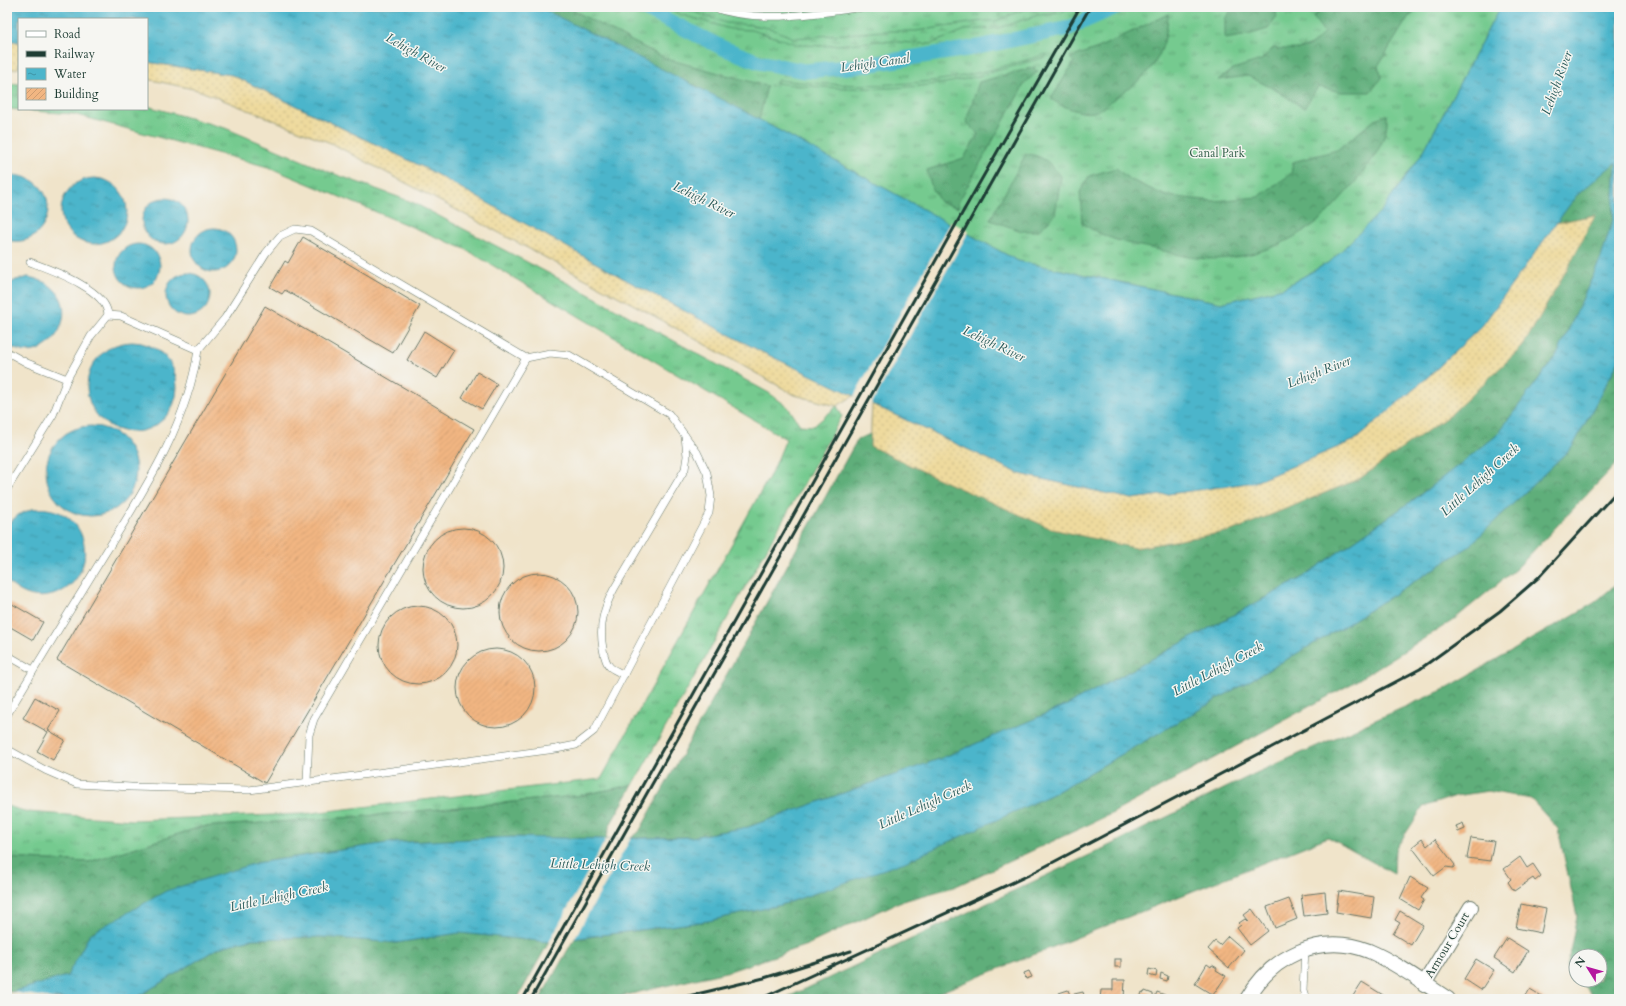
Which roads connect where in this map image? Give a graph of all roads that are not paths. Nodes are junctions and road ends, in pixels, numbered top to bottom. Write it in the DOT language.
graph roads {
  1 [pos="711,7"];
  2 [pos="863,7"];
  3 [pos="30,262"];
  4 [pos="108,315"];
  5 [pos="198,350"];
  6 [pos="7,352"];
  7 [pos="526,358"];
  8 [pos="67,379"];
  9 [pos="684,434"];
  10 [pos="7,489"];
  11 [pos="7,655"];
  12 [pos="33,670"];
  13 [pos="624,675"];
  14 [pos="7,715"];
  15 [pos="7,749"];
  16 [pos="306,782"];
  17 [pos="1471,907"];
  18 [pos="1305,949"];
  19 [pos="1424,984"];
  20 [pos="1247,999"];
  21 [pos="1306,999"];
  22 [pos="1448,999"];
  1 -- 2 [label="lane"];
  3 -- 4 [label="lane"];
  4 -- 5 [label="lane"];
  4 -- 8 [label="lane"];
  5 -- 7 [label="lane"];
  5 -- 12 [label="lane"];
  6 -- 8 [label="lane"];
  7 -- 9 [label="lane"];
  7 -- 16 [label="lane"];
  8 -- 10 [label="lane"];
  9 -- 13 [label="lane"];
  9 -- 13 [label="lane"];
  11 -- 12 [label="lane"];
  12 -- 14 [label="lane"];
  13 -- 16 [label="lane"];
  15 -- 16 [label="lane"];
  17 -- 19 [label="street, Armour Court"];
  18 -- 19 [label="street"];
  18 -- 20 [label="street"];
  18 -- 21 [label="lane"];
  19 -- 22 [label="street"];
}
